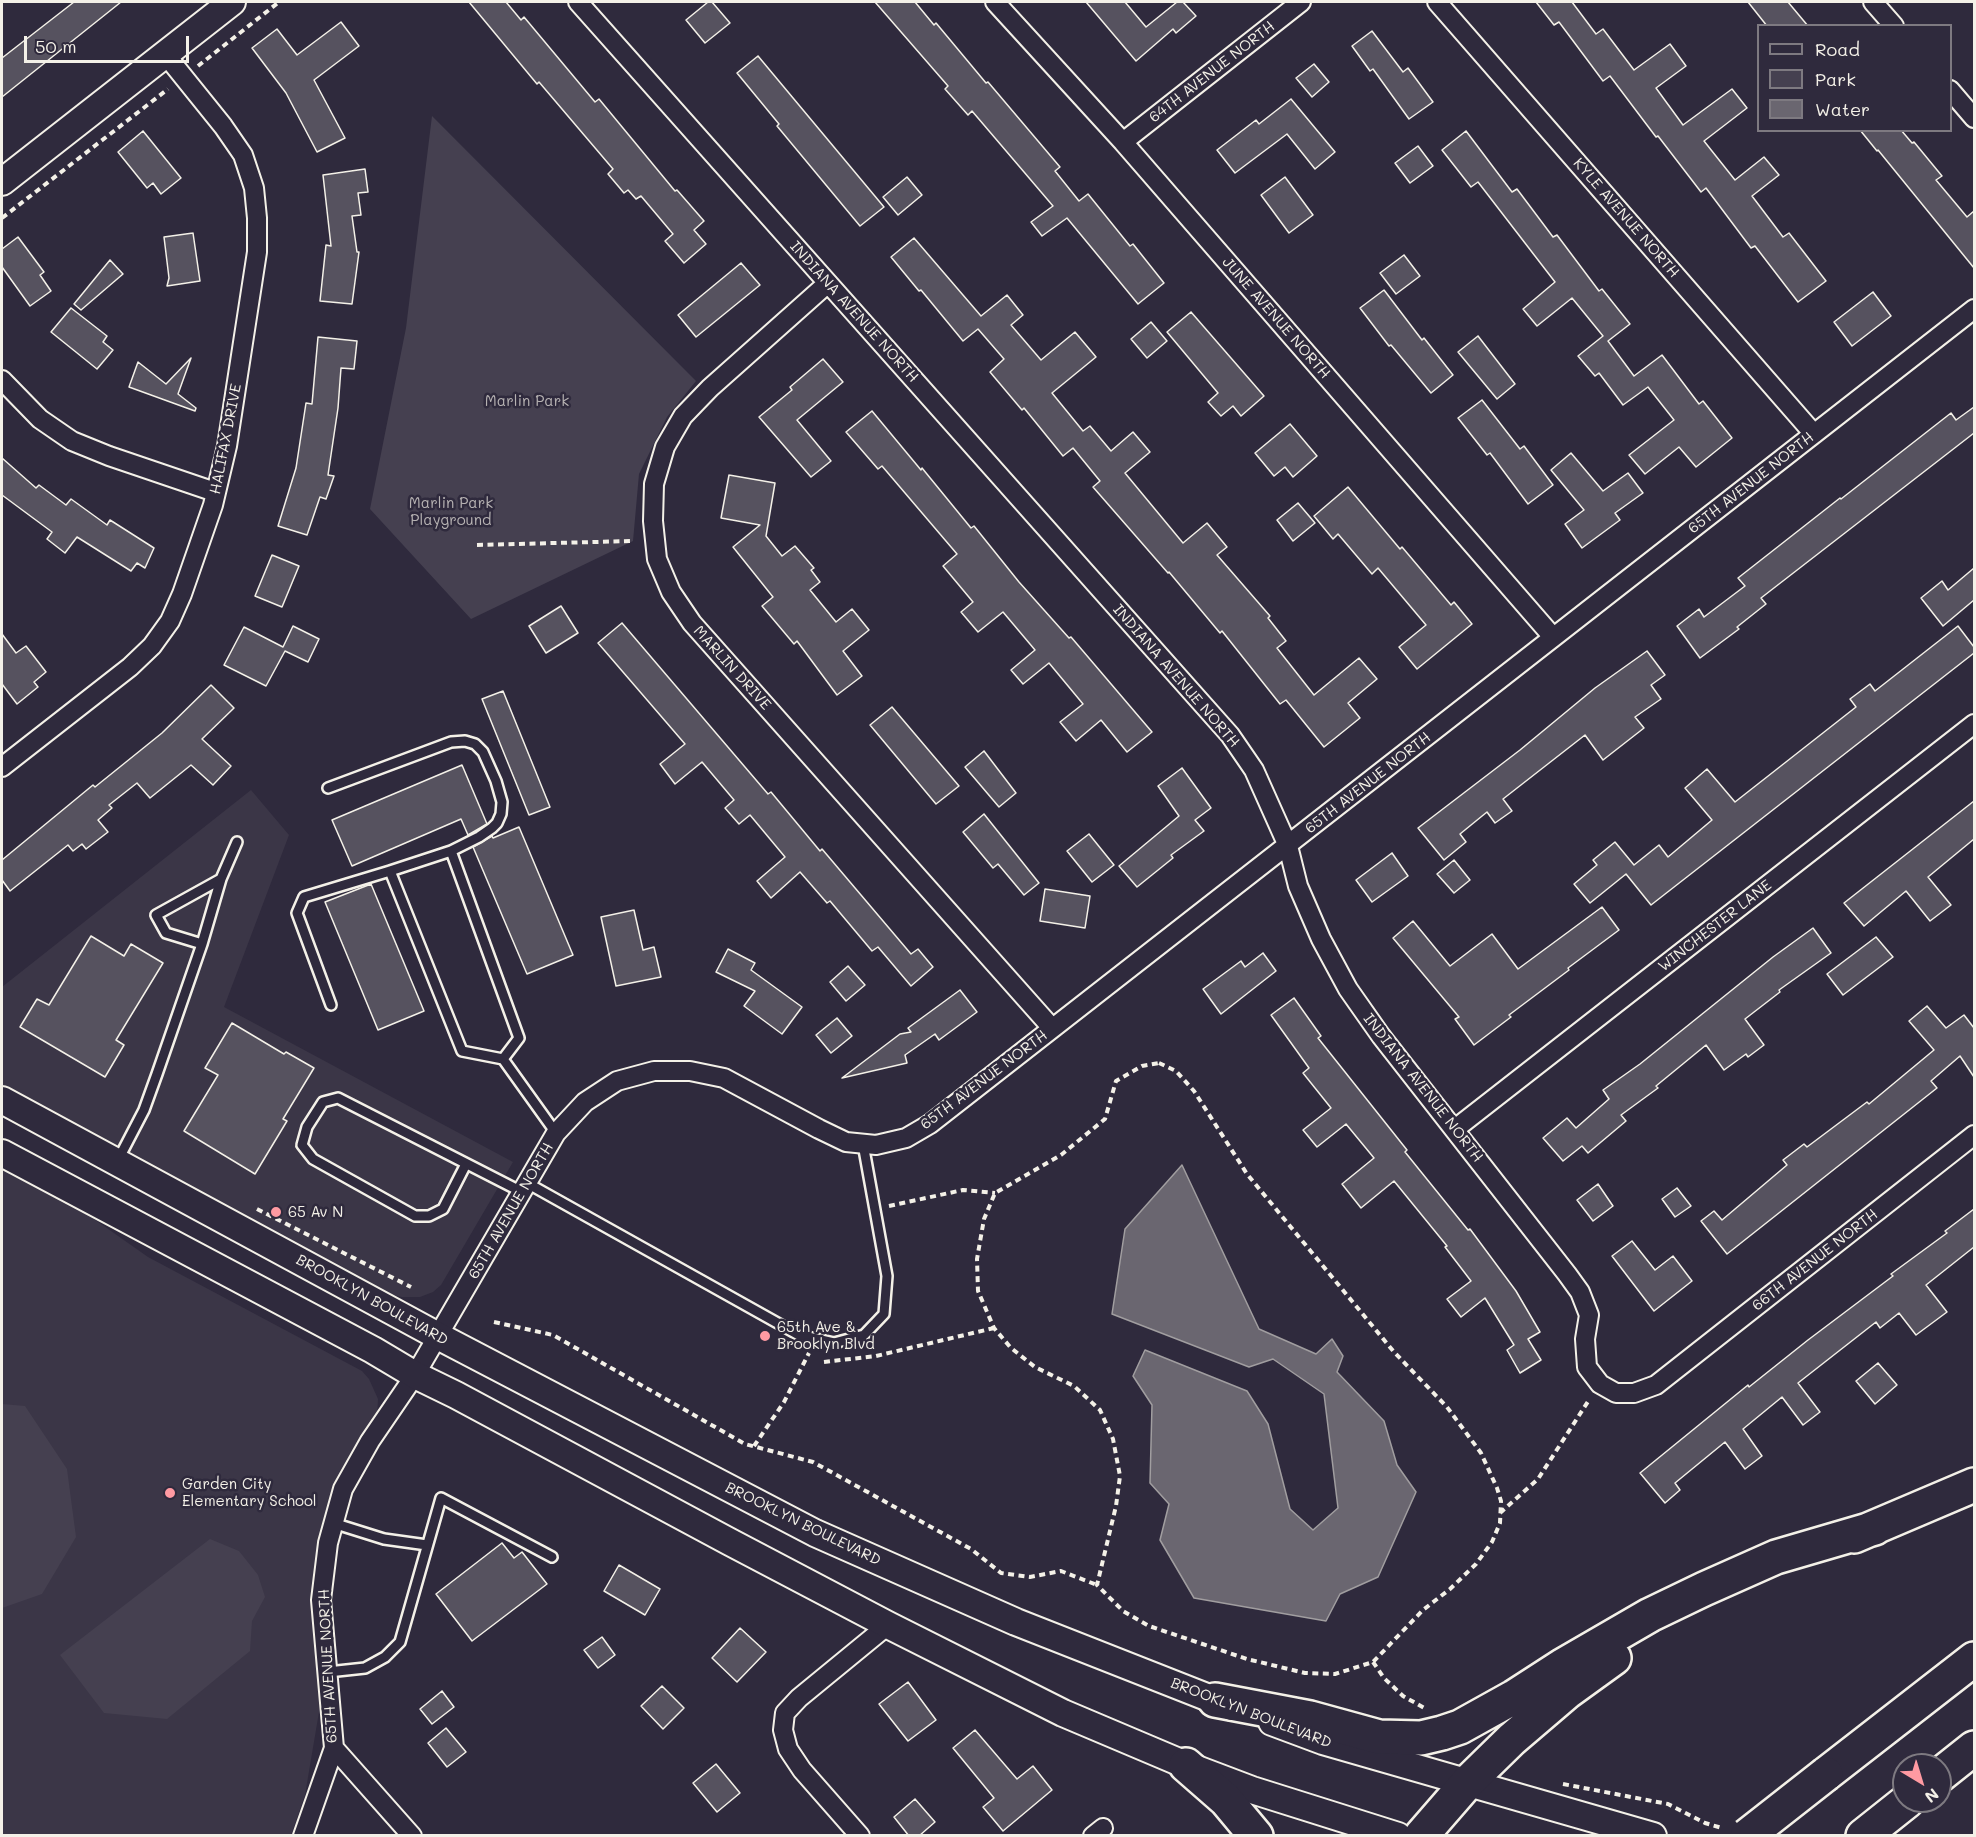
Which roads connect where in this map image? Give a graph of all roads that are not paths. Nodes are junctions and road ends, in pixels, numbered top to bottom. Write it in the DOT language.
graph roads {
  1 [pos="232,2"];
  2 [pos="578,2"];
  3 [pos="995,2"];
  4 [pos="1301,2"];
  5 [pos="1437,2"];
  6 [pos="1873,2"];
  7 [pos="1892,24"];
  8 [pos="165,54"];
  9 [pos="1952,92"];
  10 [pos="1974,118"];
  11 [pos="1123,142"];
  12 [pos="2,182"];
  13 [pos="828,283"];
  14 [pos="1974,309"];
  15 [pos="2,380"];
  16 [pos="1814,434"];
  17 [pos="215,492"];
  18 [pos="1553,637"];
  19 [pos="1974,724"];
  20 [pos="2,767"];
  21 [pos="328,788"];
  22 [pos="237,842"];
  23 [pos="1288,846"];
  24 [pos="451,850"];
  25 [pos="390,871"];
  26 [pos="221,879"];
  27 [pos="202,944"];
  28 [pos="331,1005"];
  29 [pos="1052,1028"];
  30 [pos="503,1059"];
  31 [pos="2,1100"];
  32 [pos="1455,1129"];
  33 [pos="556,1133"];
  34 [pos="1974,1135"];
  35 [pos="864,1144"];
  36 [pos="2,1153"];
  37 [pos="117,1162"];
  38 [pos="466,1164"];
  39 [pos="525,1187"];
  40 [pos="438,1336"];
  41 [pos="415,1375"];
  42 [pos="1656,1385"];
  43 [pos="1974,1485"];
  44 [pos="333,1523"];
  45 [pos="1875,1528"];
  46 [pos="427,1545"];
  47 [pos="552,1557"];
  48 [pos="888,1624"];
  49 [pos="1974,1659"];
  50 [pos="328,1672"];
  51 [pos="1215,1700"];
  52 [pos="334,1748"];
  53 [pos="1974,1748"];
  54 [pos="1186,1765"];
  55 [pos="1952,1765"];
  56 [pos="1467,1783"];
  57 [pos="1892,1813"];
  58 [pos="1737,1833"];
  59 [pos="303,1836"];
  60 [pos="412,1836"];
  61 [pos="860,1836"];
  62 [pos="1256,1836"];
  63 [pos="1398,1836"];
  64 [pos="1421,1836"];
  65 [pos="1653,1836"];
  66 [pos="1863,1836"];
  1 -- 8 [label="main road"];
  2 -- 13 [label="street, INDIANA AVENUE NORTH"];
  3 -- 11 [label="street, JUNE AVENUE NORTH"];
  4 -- 11 [label="street, 64TH AVENUE NORTH"];
  5 -- 16 [label="street, KYLE AVENUE NORTH"];
  6 -- 7 [label="street"];
  8 -- 12 [label="main road"];
  8 -- 17 [label="street, HALIFAX DRIVE"];
  9 -- 10 [label="street"];
  11 -- 18 [label="street, JUNE AVENUE NORTH"];
  13 -- 23 [label="street, INDIANA AVENUE NORTH"];
  13 -- 29 [label="street, MARLIN DRIVE"];
  14 -- 16 [label="street, 65TH AVENUE NORTH"];
  15 -- 17 [label="street"];
  16 -- 18 [label="street, 65TH AVENUE NORTH"];
  17 -- 20 [label="street, HALIFAX DRIVE"];
  18 -- 23 [label="street, 65TH AVENUE NORTH"];
  19 -- 32 [label="street, WINCHESTER LANE"];
  21 -- 24 [label="lane"];
  22 -- 26 [label="lane"];
  23 -- 29 [label="street, 65TH AVENUE NORTH"];
  23 -- 32 [label="street, INDIANA AVENUE NORTH"];
  24 -- 25 [label="lane"];
  24 -- 30 [label="lane"];
  25 -- 28 [label="lane"];
  25 -- 30 [label="lane"];
  26 -- 27 [label="lane"];
  26 -- 27 [label="lane"];
  27 -- 37 [label="lane"];
  29 -- 35 [label="street, 65TH AVENUE NORTH"];
  30 -- 33 [label="lane"];
  31 -- 37 [label="main road, BROOKLYN BOULEVARD"];
  32 -- 42 [label="street, INDIANA AVENUE NORTH"];
  33 -- 35 [label="street, 65TH AVENUE NORTH"];
  33 -- 39 [label="street, 65TH AVENUE NORTH"];
  34 -- 42 [label="street, 66TH AVENUE NORTH"];
  35 -- 39 [label="lane"];
  36 -- 41 [label="main road"];
  37 -- 40 [label="main road, BROOKLYN BOULEVARD"];
  38 -- 38 [label="lane"];
  38 -- 39 [label="lane"];
  39 -- 40 [label="street, 65TH AVENUE NORTH"];
  40 -- 41 [label="street, 65TH AVENUE NORTH"];
  40 -- 51 [label="main road, BROOKLYN BOULEVARD"];
  41 -- 44 [label="street, 65TH AVENUE NORTH"];
  41 -- 48 [label="main road"];
  43 -- 45 [label="highway"];
  44 -- 46 [label="lane"];
  44 -- 50 [label="street, 65TH AVENUE NORTH"];
  45 -- 51 [label="highway"];
  45 -- 56 [label="highway"];
  46 -- 47 [label="lane"];
  46 -- 50 [label="lane"];
  48 -- 54 [label="main road"];
  48 -- 61 [label="street"];
  49 -- 58 [label="highway, bridge"];
  50 -- 52 [label="street, 65TH AVENUE NORTH"];
  51 -- 56 [label="main road, BROOKLYN BOULEVARD"];
  52 -- 59 [label="street, 65TH AVENUE NORTH"];
  52 -- 60 [label="street"];
  53 -- 55 [label="highway"];
  54 -- 62 [label="highway"];
  54 -- 63 [label="main road"];
  56 -- 64 [label="highway"];
  56 -- 65 [label="main road, BROOKLYN BOULEVARD"];
  57 -- 66 [label="highway"];
}
